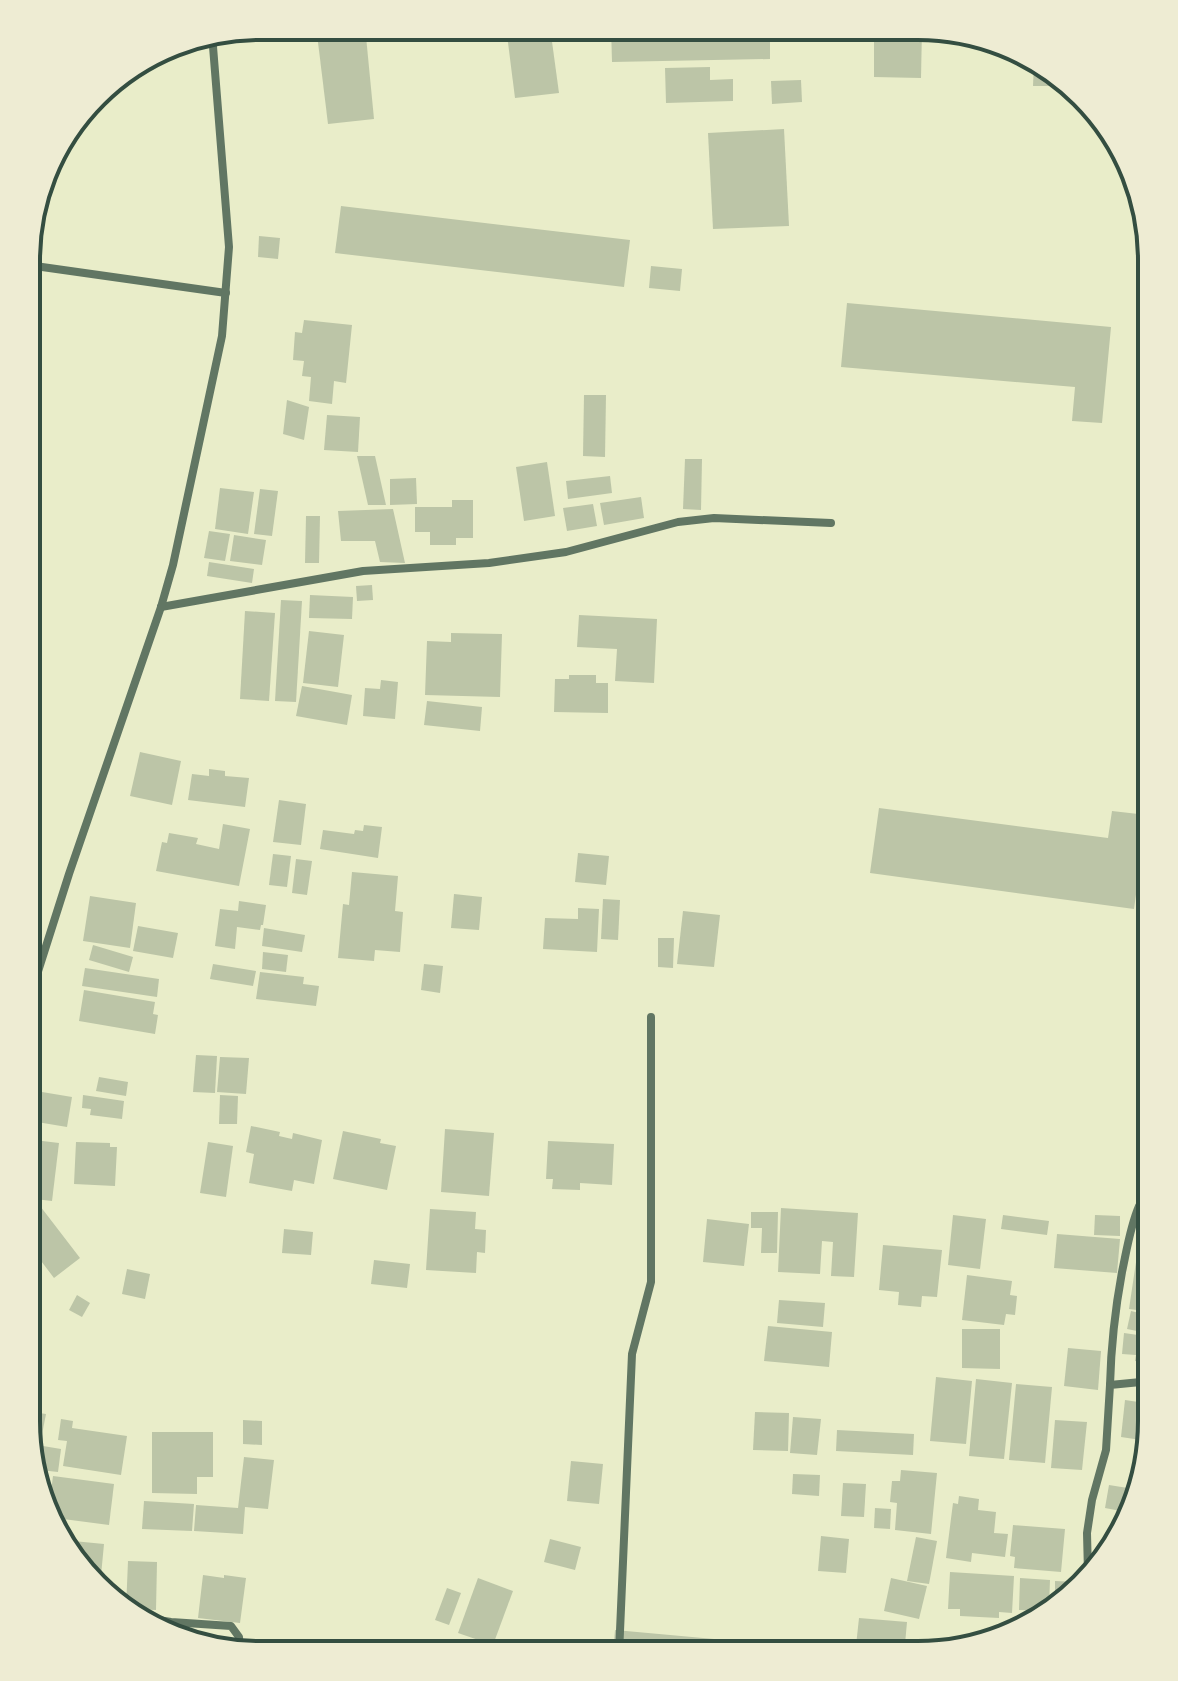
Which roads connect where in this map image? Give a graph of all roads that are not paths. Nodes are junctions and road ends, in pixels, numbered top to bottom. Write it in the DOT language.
graph roads {
  1 [pos="213,45"];
  2 [pos="40,267"];
  3 [pos="226,293"];
  4 [pos="831,523"];
  5 [pos="161,607"];
  6 [pos="40,965"];
  7 [pos="651,1017"];
  8 [pos="1138,1208"];
  9 [pos="1138,1382"];
  10 [pos="1110,1385"];
  11 [pos="1088,1561"];
  12 [pos="172,1622"];
  13 [pos="239,1640"];
  14 [pos="620,1641"];
  1 -- 3 [label="street"];
  2 -- 3 [label="street"];
  3 -- 5 [label="street"];
  4 -- 5 [label="street"];
  5 -- 6 [label="street"];
  7 -- 14 [label="street"];
  8 -- 10 [label="street"];
  9 -- 10 [label="street"];
  10 -- 11 [label="street"];
  12 -- 13 [label="street"];
}
